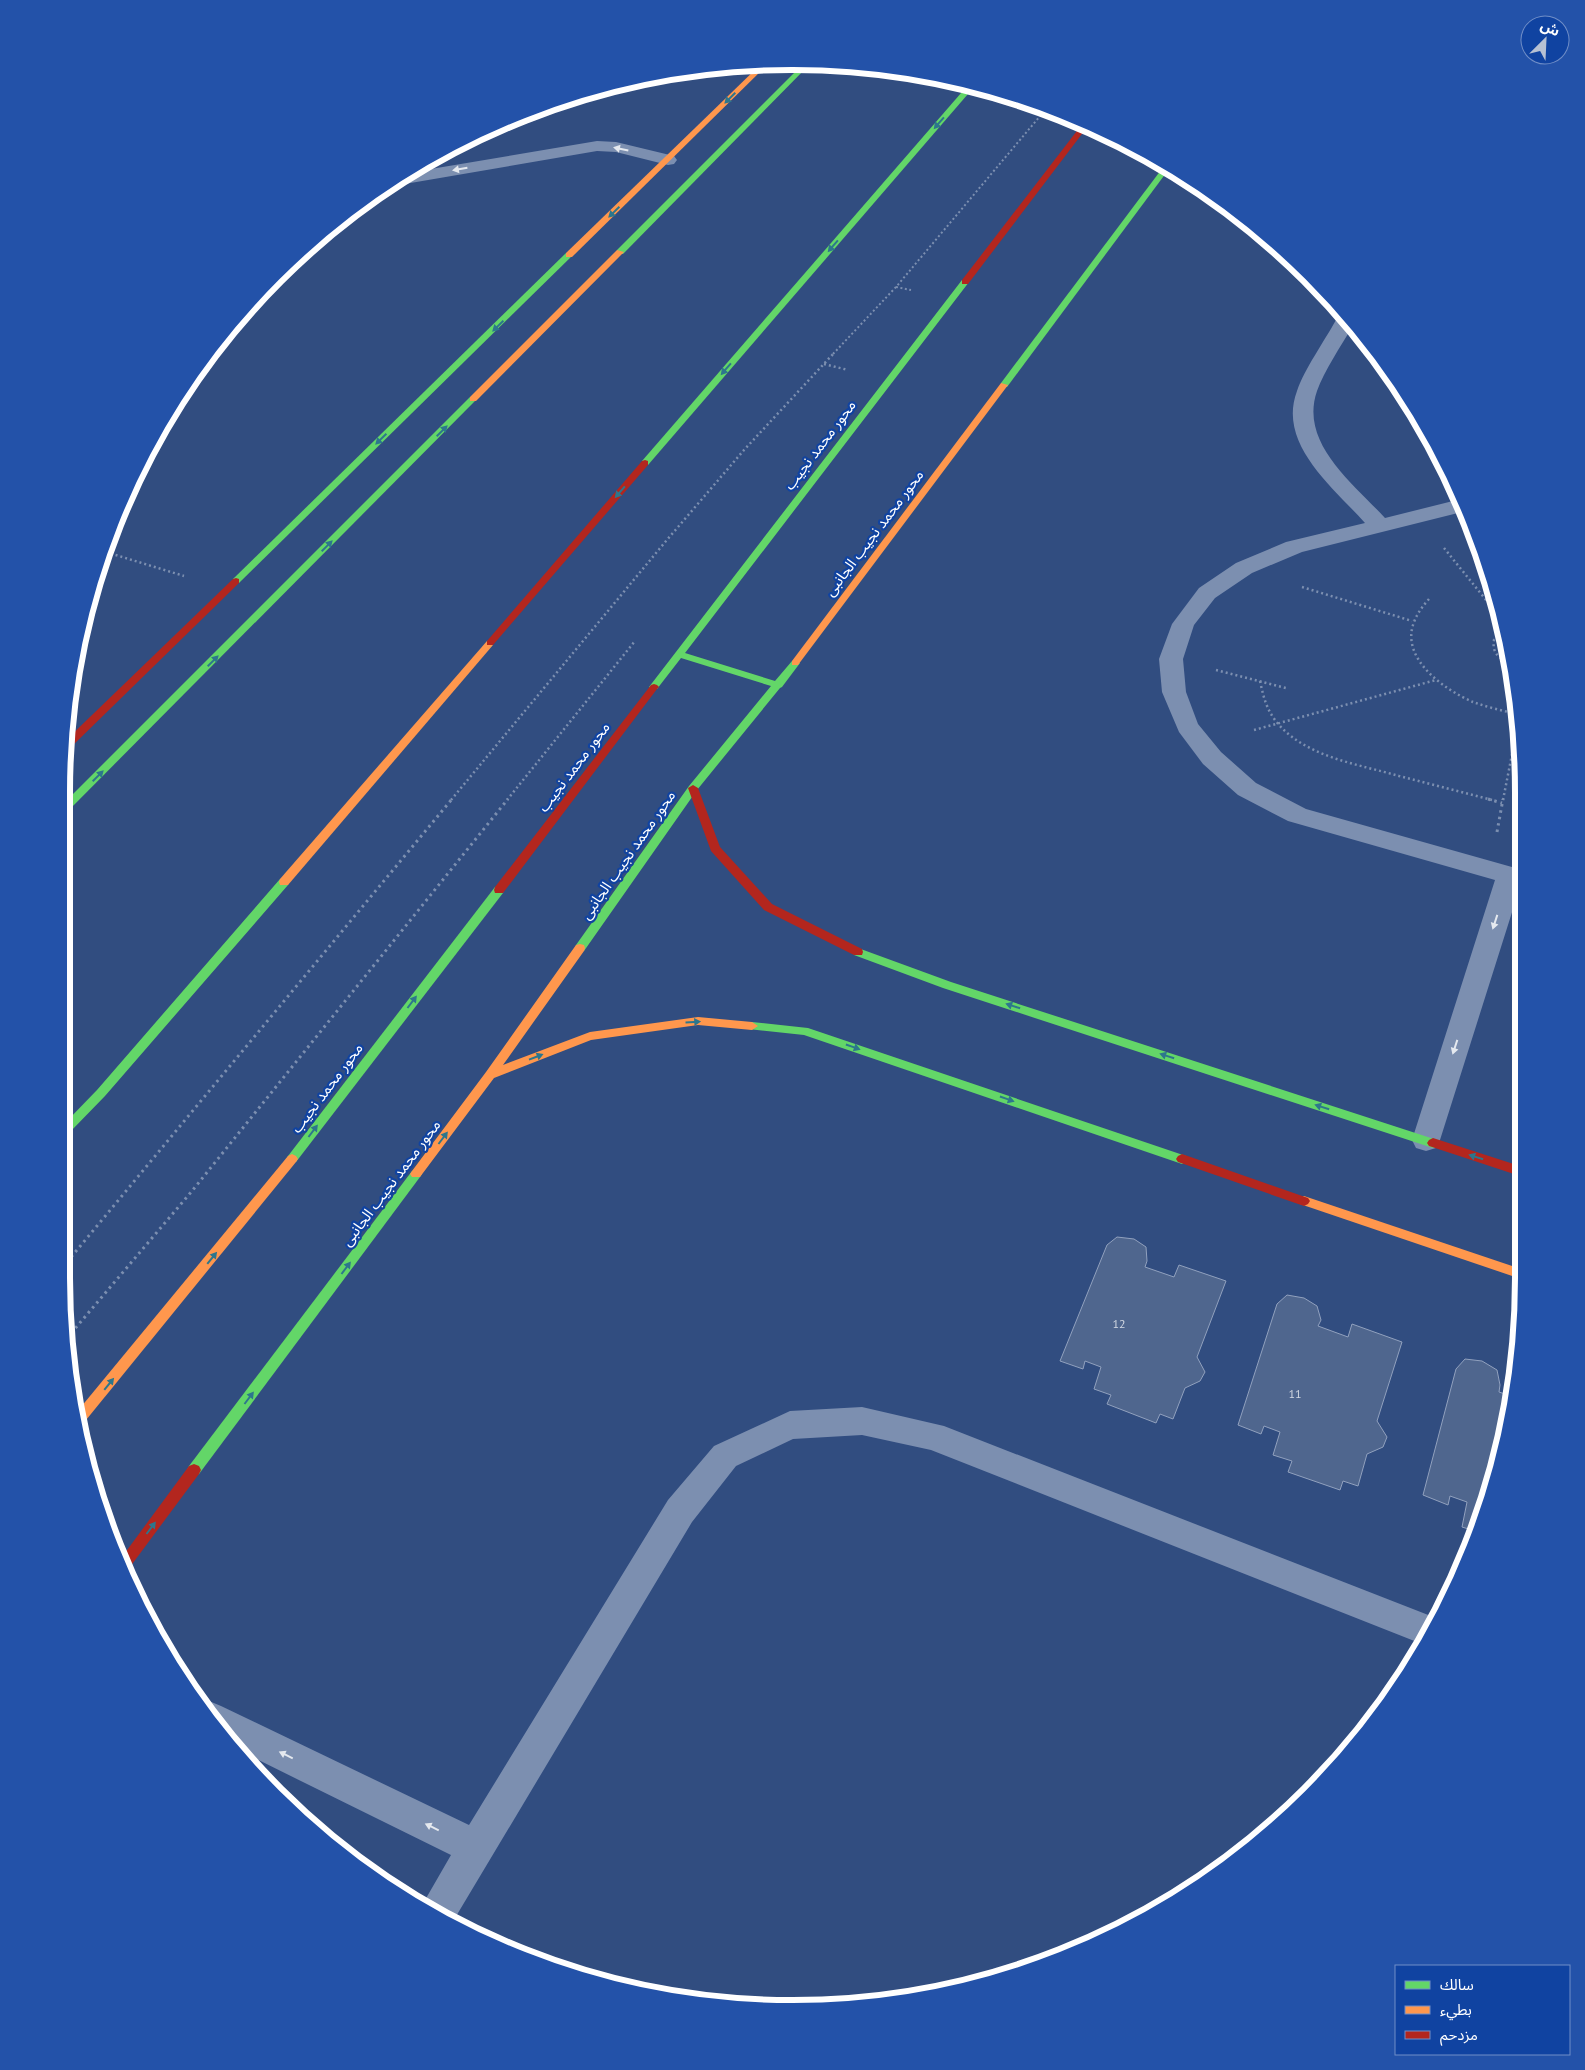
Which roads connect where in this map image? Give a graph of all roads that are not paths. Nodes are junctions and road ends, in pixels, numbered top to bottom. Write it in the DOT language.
graph roads {
  1 [pos="801,70"];
  2 [pos="757,71"];
  3 [pos="966,92"];
  4 [pos="1081,131"];
  5 [pos="677,162"];
  6 [pos="703,169"];
  7 [pos="1163,173"];
  8 [pos="415,177"];
  9 [pos="1343,325"];
  10 [pos="1456,507"];
  11 [pos="1379,525"];
  12 [pos="679,654"];
  13 [pos="779,685"];
  14 [pos="72,741"];
  15 [pos="693,788"];
  16 [pos="70,803"];
  17 [pos="1506,874"];
  18 [pos="490,1074"];
  19 [pos="70,1125"];
  20 [pos="1426,1140"];
  21 [pos="1515,1169"];
  22 [pos="1515,1272"];
  23 [pos="83,1413"];
  24 [pos="128,1560"];
  25 [pos="1423,1629"];
  26 [pos="227,1727"];
  27 [pos="476,1848"];
  28 [pos="440,1908"];
  1 -- 6 [label="street"];
  2 -- 5 [label="street, one-way"];
  3 -- 19 [label="street, one-way"];
  4 -- 12 [label="street, محور محمد نجيب"];
  5 -- 6 [label="street"];
  5 -- 8 [label="street, one-way"];
  5 -- 14 [label="street, one-way"];
  16 -- 6 [label="street, one-way"];
  7 -- 13 [label="street, محور محمد نجيب الجانبى"];
  9 -- 11 [label="street"];
  10 -- 11 [label="street"];
  11 -- 17 [label="street"];
  12 -- 13 [label="street"];
  23 -- 12 [label="street, محور محمد نجيب, one-way"];
  13 -- 15 [label="street, محور محمد نجيب الجانبى"];
  15 -- 18 [label="street, محور محمد نجيب الجانبى"];
  20 -- 15 [label="street, one-way"];
  17 -- 20 [label="street, one-way"];
  18 -- 22 [label="street, one-way"];
  24 -- 18 [label="street, محور محمد نجيب الجانبى, one-way"];
  21 -- 20 [label="street, one-way"];
  25 -- 27 [label="street"];
  27 -- 26 [label="street, one-way"];
  27 -- 28 [label="street"];
}
